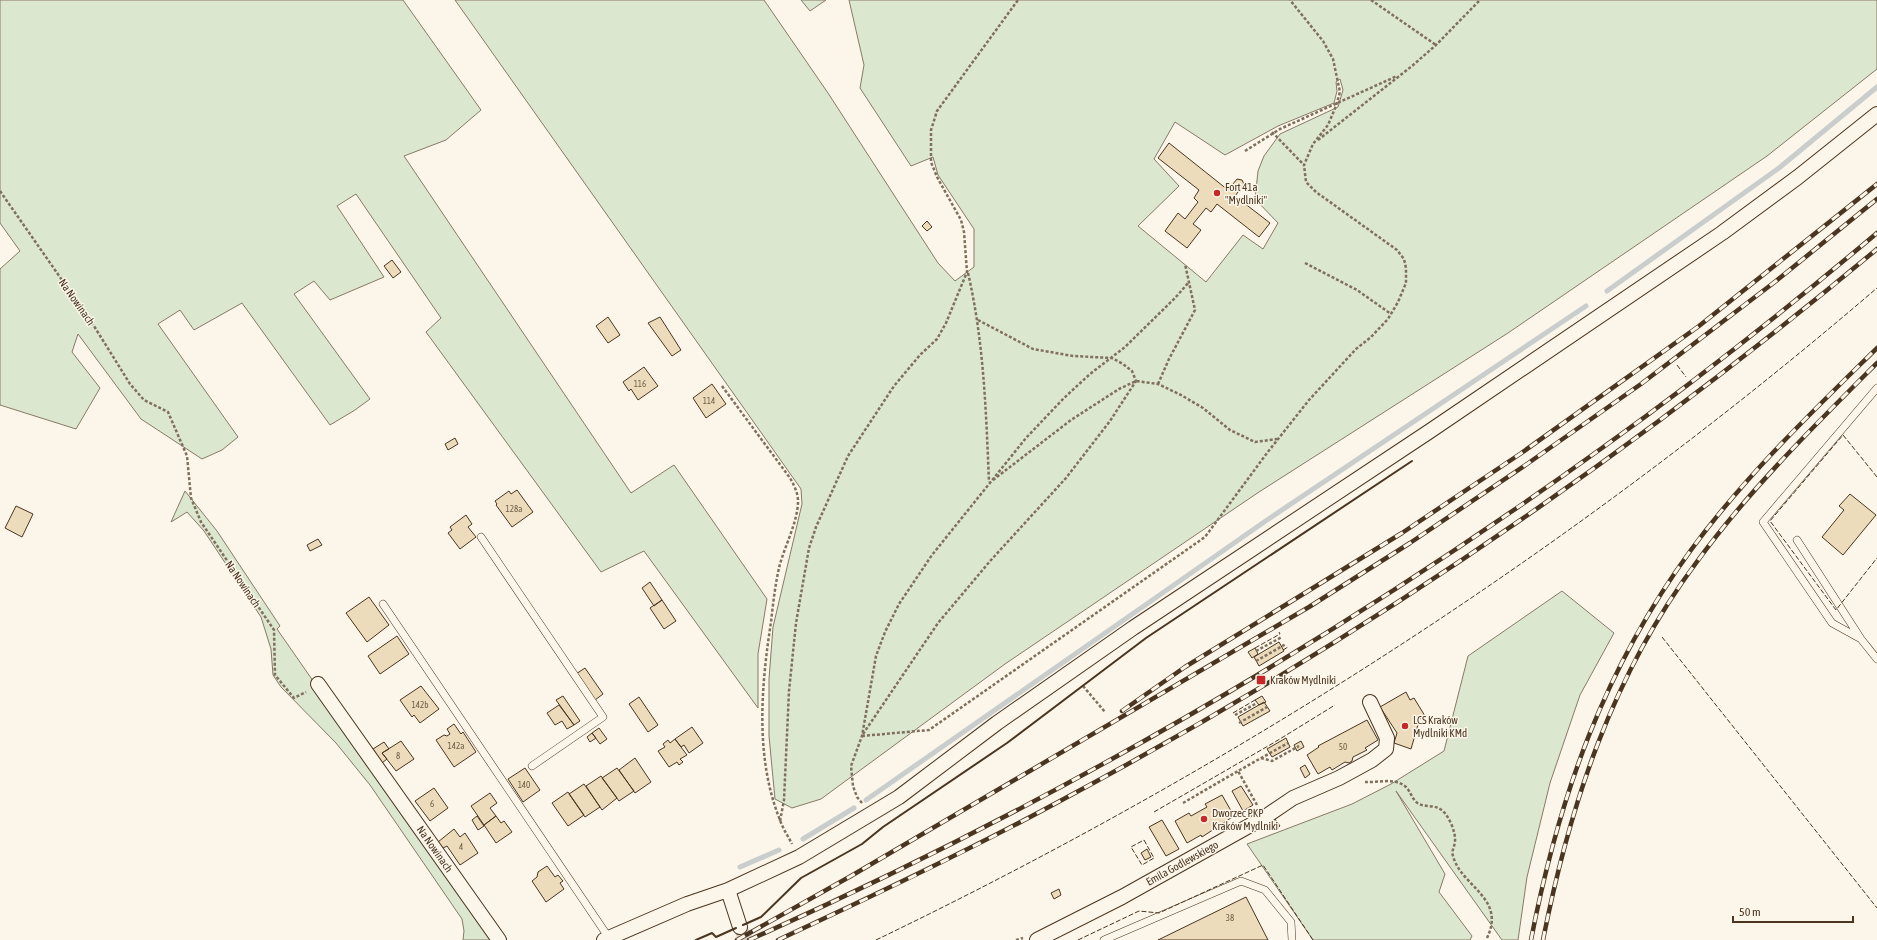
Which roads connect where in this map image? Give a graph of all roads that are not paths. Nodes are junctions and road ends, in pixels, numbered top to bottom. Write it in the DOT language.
graph roads {
  1 [pos="1877,114"];
  2 [pos="1877,388"];
  3 [pos="480,537"];
  4 [pos="1797,540"];
  5 [pos="383,604"];
  6 [pos="1861,639"];
  7 [pos="1877,659"];
  8 [pos="318,684"];
  9 [pos="1370,702"];
  10 [pos="532,766"];
  11 [pos="728,890"];
  12 [pos="740,927"];
  13 [pos="1031,938"];
  14 [pos="606,939"];
  15 [pos="499,940"];
  16 [pos="1104,940"];
  17 [pos="1292,940"];
  1 -- 11 [label="street"];
  2 -- 6 [label="lane"];
  3 -- 10 [label="lane"];
  4 -- 6 [label="lane"];
  5 -- 14 [label="lane"];
  6 -- 7 [label="lane"];
  8 -- 15 [label="street, Na Nowinach"];
  9 -- 13 [label="street, Emila Godlewskiego"];
  11 -- 12 [label="street"];
  11 -- 14 [label="street"];
  16 -- 17 [label="lane"];
}
